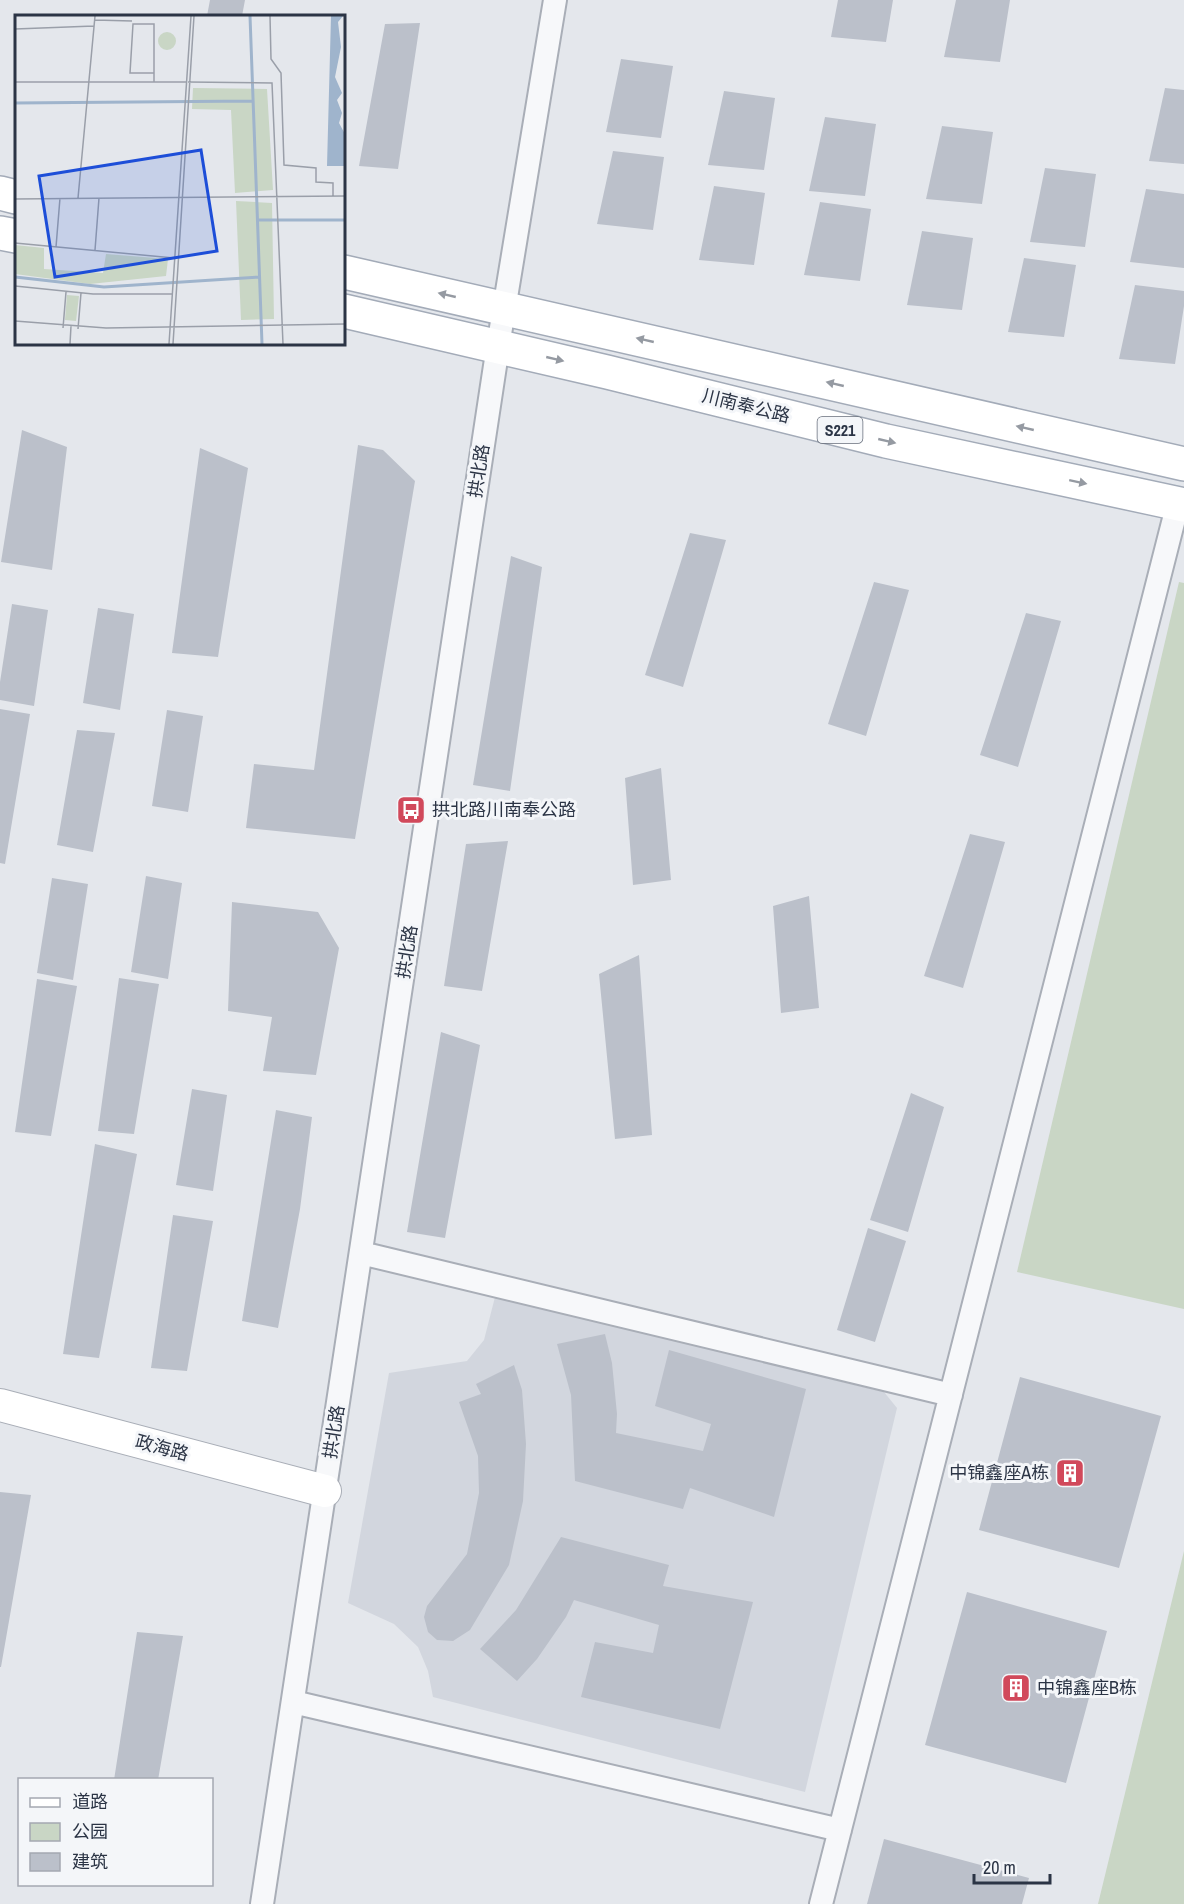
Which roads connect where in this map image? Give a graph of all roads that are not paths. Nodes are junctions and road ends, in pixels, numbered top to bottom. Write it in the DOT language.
graph roads {
  1 [pos="555,0"];
  2 [pos="0,193"];
  3 [pos="15,197"];
  4 [pos="0,232"];
  5 [pos="15,236"];
  6 [pos="345,272"];
  7 [pos="504,308"];
  8 [pos="345,311"];
  9 [pos="498,346"];
  10 [pos="1184,464"];
  11 [pos="1181,504"];
  12 [pos="361,1253"];
  13 [pos="951,1395"];
  14 [pos="0,1405"];
  15 [pos="325,1491"];
  16 [pos="293,1702"];
  17 [pos="840,1830"];
  18 [pos="262,1904"];
  19 [pos="821,1904"];
  1 -- 7 [label="street, 拱北路"];
  2 -- 3 [label="main road"];
  4 -- 5 [label="main road"];
  7 -- 6 [label="main road, S221, one-way"];
  7 -- 9 [label="street, 拱北路"];
  10 -- 7 [label="main road, S221, one-way"];
  8 -- 9 [label="main road, 川南奉公路 / S221"];
  9 -- 11 [label="main road, 川南奉公路 / S221, one-way"];
  9 -- 12 [label="street, 拱北路"];
  11 -- 13 [label="street"];
  12 -- 13 [label="street"];
  12 -- 15 [label="street, 拱北路"];
  13 -- 17 [label="street"];
  14 -- 15 [label="street, 政海路"];
  15 -- 16 [label="street, 拱北路"];
  16 -- 17 [label="street"];
  16 -- 18 [label="street, 拱北路"];
  17 -- 19 [label="street"];
}
